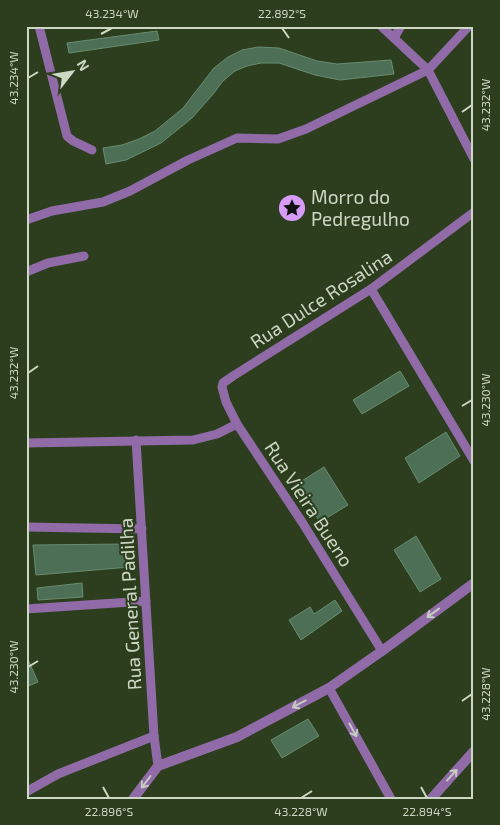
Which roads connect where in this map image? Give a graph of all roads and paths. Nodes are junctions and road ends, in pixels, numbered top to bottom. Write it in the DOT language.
graph roads {
  1 [pos="40,26"];
  2 [pos="381,26"];
  3 [pos="401,26"];
  4 [pos="470,26"];
  5 [pos="394,38"];
  6 [pos="428,70"];
  7 [pos="92,150"];
  8 [pos="474,159"];
  9 [pos="474,212"];
  10 [pos="26,220"];
  11 [pos="84,256"];
  12 [pos="26,272"];
  13 [pos="371,289"];
  14 [pos="233,376"];
  15 [pos="237,424"];
  16 [pos="136,440"];
  17 [pos="26,442"];
  18 [pos="474,460"];
  19 [pos="26,527"];
  20 [pos="142,529"];
  21 [pos="473,584"];
  22 [pos="146,601"];
  23 [pos="26,609"];
  24 [pos="382,651"];
  25 [pos="329,688"];
  26 [pos="154,736"];
  27 [pos="474,751"];
  28 [pos="158,766"];
  29 [pos="26,792"];
  30 [pos="133,799"];
  31 [pos="391,799"];
  32 [pos="431,799"];
  1 -- 7 [label="street"];
  2 -- 5 [label="street"];
  3 -- 5 [label="street"];
  4 -- 6 [label="street"];
  5 -- 6 [label="street"];
  6 -- 8 [label="street"];
  6 -- 10 [label="street"];
  9 -- 13 [label="street, Rua Dulce Rosalina"];
  11 -- 12 [label="street"];
  13 -- 14 [label="street, Rua Dulce Rosalina"];
  13 -- 18 [label="street"];
  14 -- 15 [label="street, Rua Vieira Bueno"];
  15 -- 16 [label="street"];
  15 -- 24 [label="street, Rua Vieira Bueno"];
  16 -- 17 [label="street"];
  16 -- 20 [label="street, Rua General Padilha"];
  19 -- 20 [label="street"];
  20 -- 22 [label="street, Rua General Padilha"];
  21 -- 24 [label="street, one-way"];
  22 -- 23 [label="street"];
  22 -- 26 [label="street, Rua General Padilha"];
  24 -- 25 [label="street"];
  25 -- 28 [label="street, one-way"];
  25 -- 31 [label="street, one-way"];
  26 -- 28 [label="street, Rua General Padilha"];
  26 -- 29 [label="street"];
  32 -- 27 [label="street, one-way"];
  28 -- 30 [label="street, one-way"];
}
